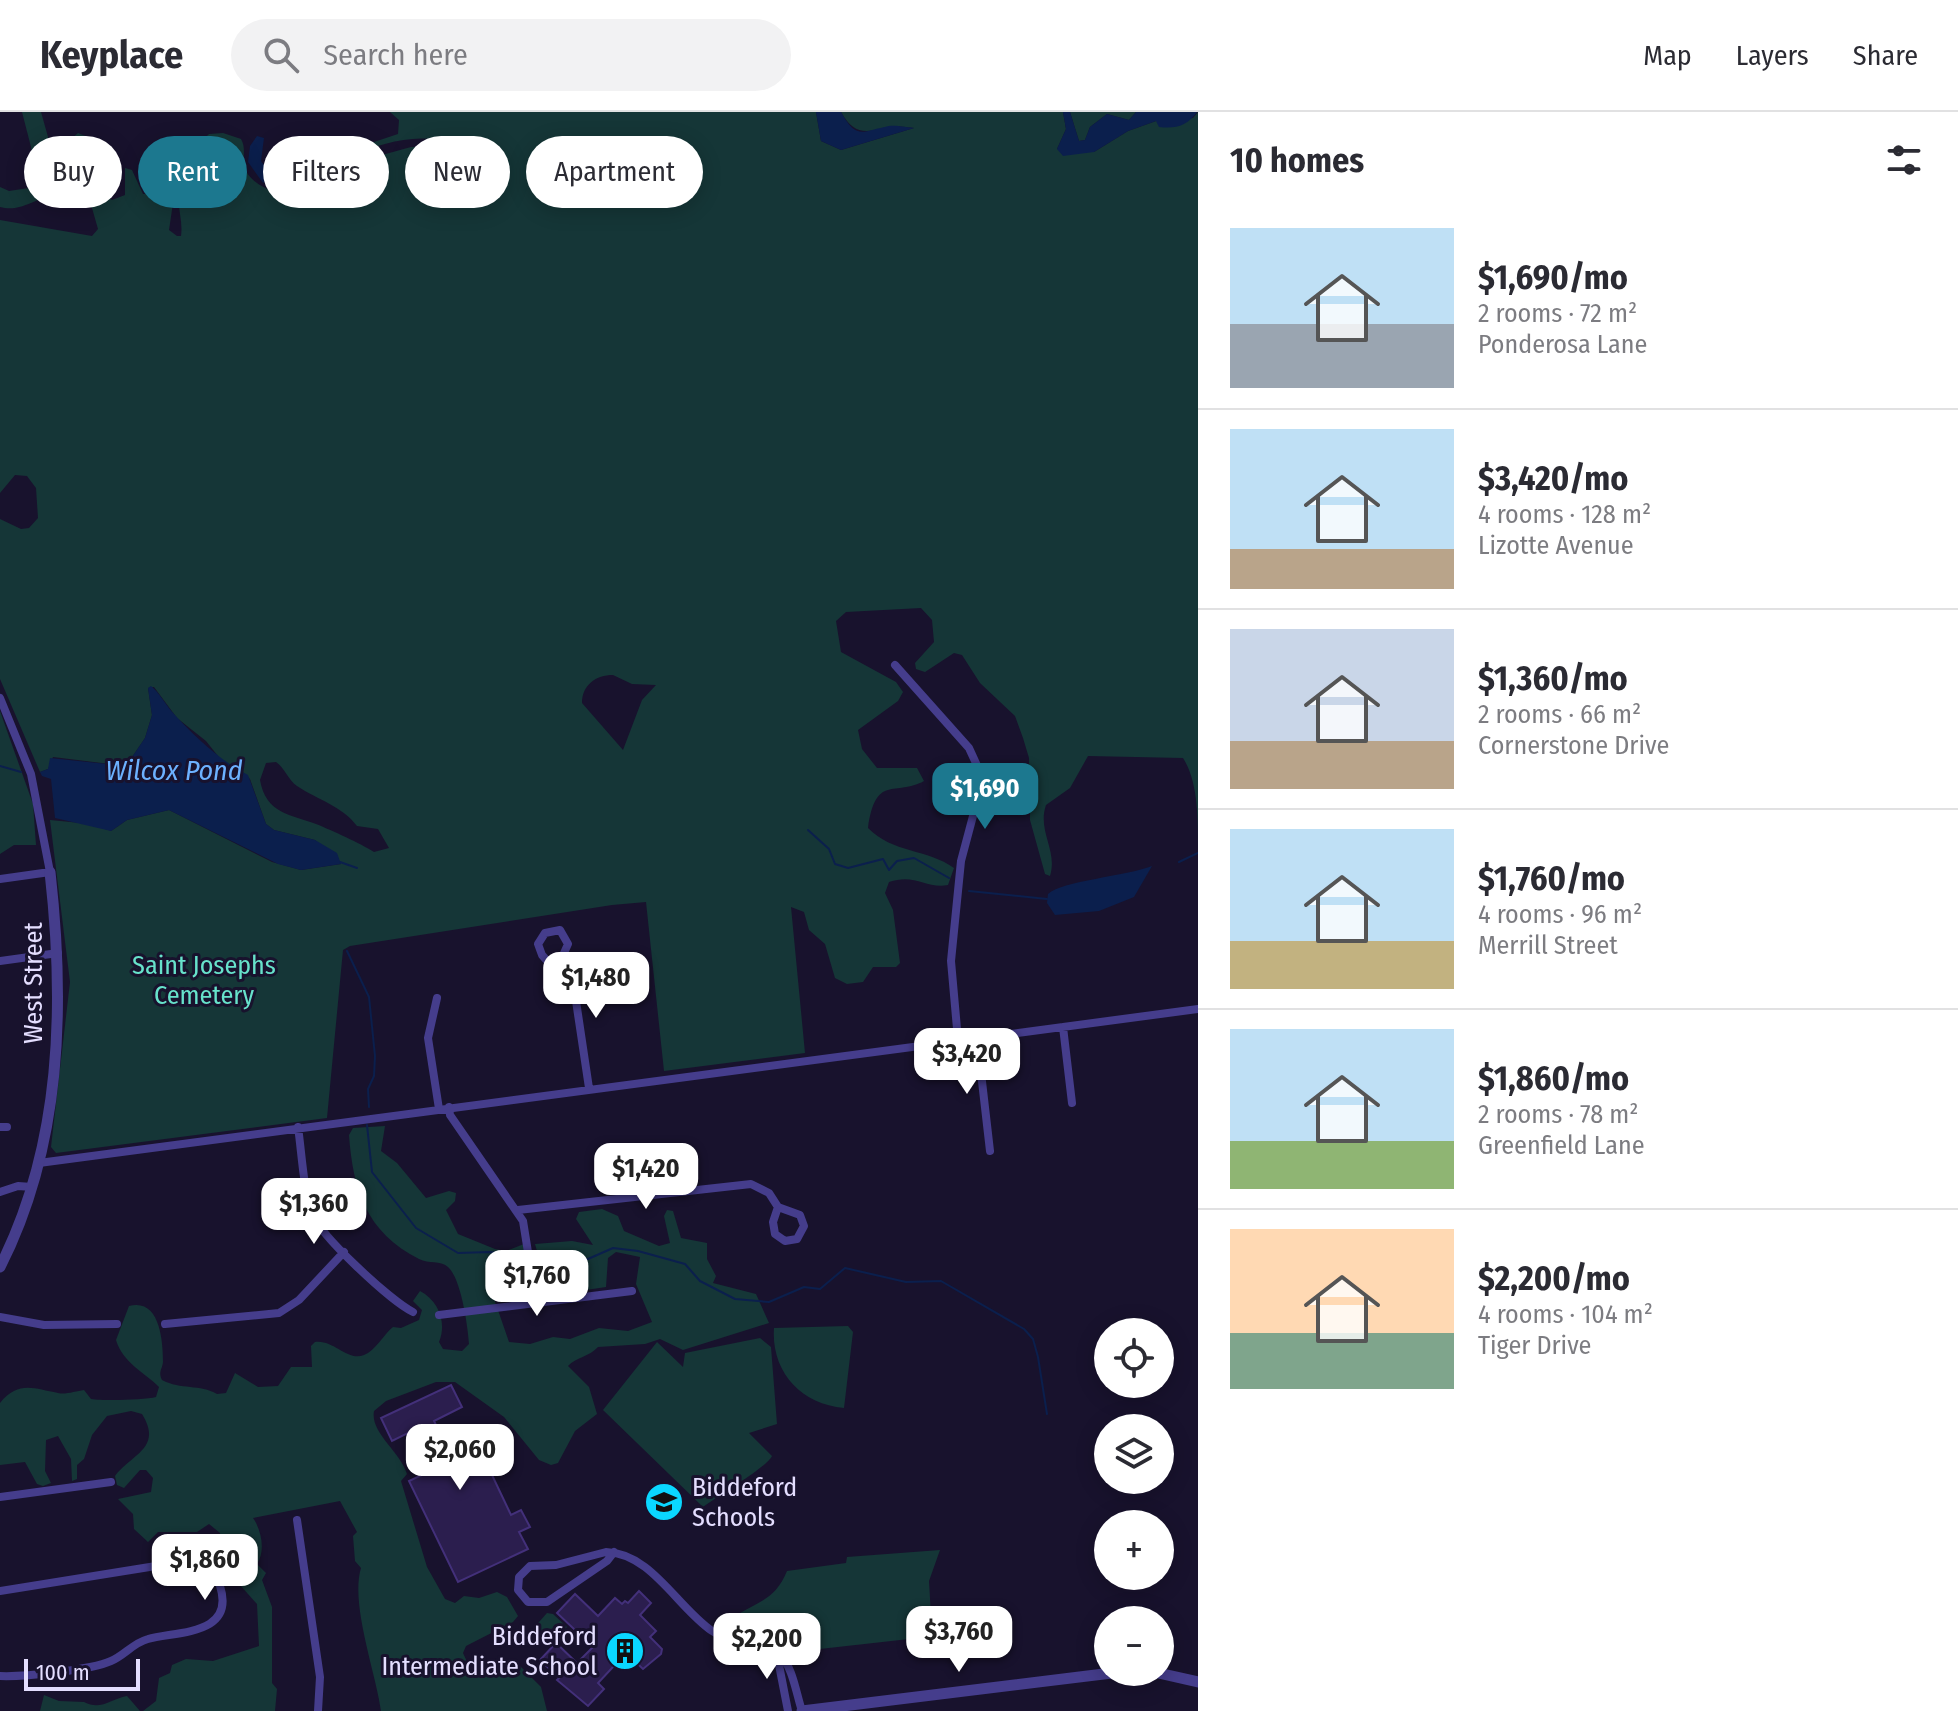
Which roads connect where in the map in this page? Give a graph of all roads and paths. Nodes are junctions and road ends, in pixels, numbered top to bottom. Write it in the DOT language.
graph roads {
  1 [pos="895,665"];
  2 [pos="0,698"];
  3 [pos="50,872"];
  4 [pos="0,879"];
  5 [pos="59,952"];
  6 [pos="0,961"];
  7 [pos="556,971"];
  8 [pos="437,998"];
  9 [pos="1198,1009"];
  10 [pos="1063,1027"];
  11 [pos="977,1038"];
  12 [pos="958,1040"];
  13 [pos="589,1088"];
  14 [pos="1072,1103"];
  15 [pos="444,1108"];
  16 [pos="298,1127"];
  17 [pos="990,1151"];
  18 [pos="39,1163"];
  19 [pos="32,1187"];
  20 [pos="0,1192"];
  21 [pos="778,1207"];
  22 [pos="518,1210"];
  23 [pos="344,1252"];
  24 [pos="0,1267"];
  25 [pos="632,1291"];
  26 [pos="536,1302"];
  27 [pos="413,1312"];
  28 [pos="439,1315"];
  29 [pos="0,1317"];
  30 [pos="117,1324"];
  31 [pos="165,1324"];
  32 [pos="111,1482"];
  33 [pos="0,1497"];
  34 [pos="297,1520"];
  35 [pos="614,1552"];
  36 [pos="0,1591"];
  37 [pos="759,1642"];
  38 [pos="1094,1675"];
  39 [pos="0,1676"];
  40 [pos="1174,1677"];
  41 [pos="1198,1682"];
  42 [pos="318,1711"];
  43 [pos="788,1711"];
  44 [pos="802,1711"];
  1 -- 12 [label="street"];
  2 -- 3 [label="street, West Street"];
  3 -- 4 [label="street"];
  3 -- 5 [label="street, West Street"];
  5 -- 6 [label="street"];
  5 -- 18 [label="street, West Street"];
  7 -- 7 [label="street"];
  7 -- 13 [label="street"];
  8 -- 15 [label="street"];
  9 -- 10 [label="street"];
  10 -- 11 [label="street"];
  10 -- 14 [label="street"];
  11 -- 12 [label="street"];
  11 -- 17 [label="street"];
  12 -- 13 [label="street"];
  13 -- 15 [label="street"];
  15 -- 16 [label="street"];
  15 -- 22 [label="street"];
  16 -- 18 [label="street"];
  16 -- 23 [label="street"];
  18 -- 19 [label="street, West Street"];
  19 -- 20 [label="street"];
  19 -- 24 [label="street, West Street"];
  21 -- 21 [label="street"];
  21 -- 22 [label="street"];
  22 -- 26 [label="street"];
  23 -- 27 [label="street"];
  23 -- 31 [label="street"];
  25 -- 26 [label="street"];
  26 -- 28 [label="street"];
  29 -- 30 [label="street"];
  32 -- 33 [label="street"];
  34 -- 42 [label="street"];
  35 -- 35 [label="street"];
  35 -- 37 [label="street"];
  36 -- 39 [label="street"];
  37 -- 43 [label="street"];
  37 -- 44 [label="street"];
  38 -- 44 [label="street"];
  40 -- 41 [label="street"];
}
